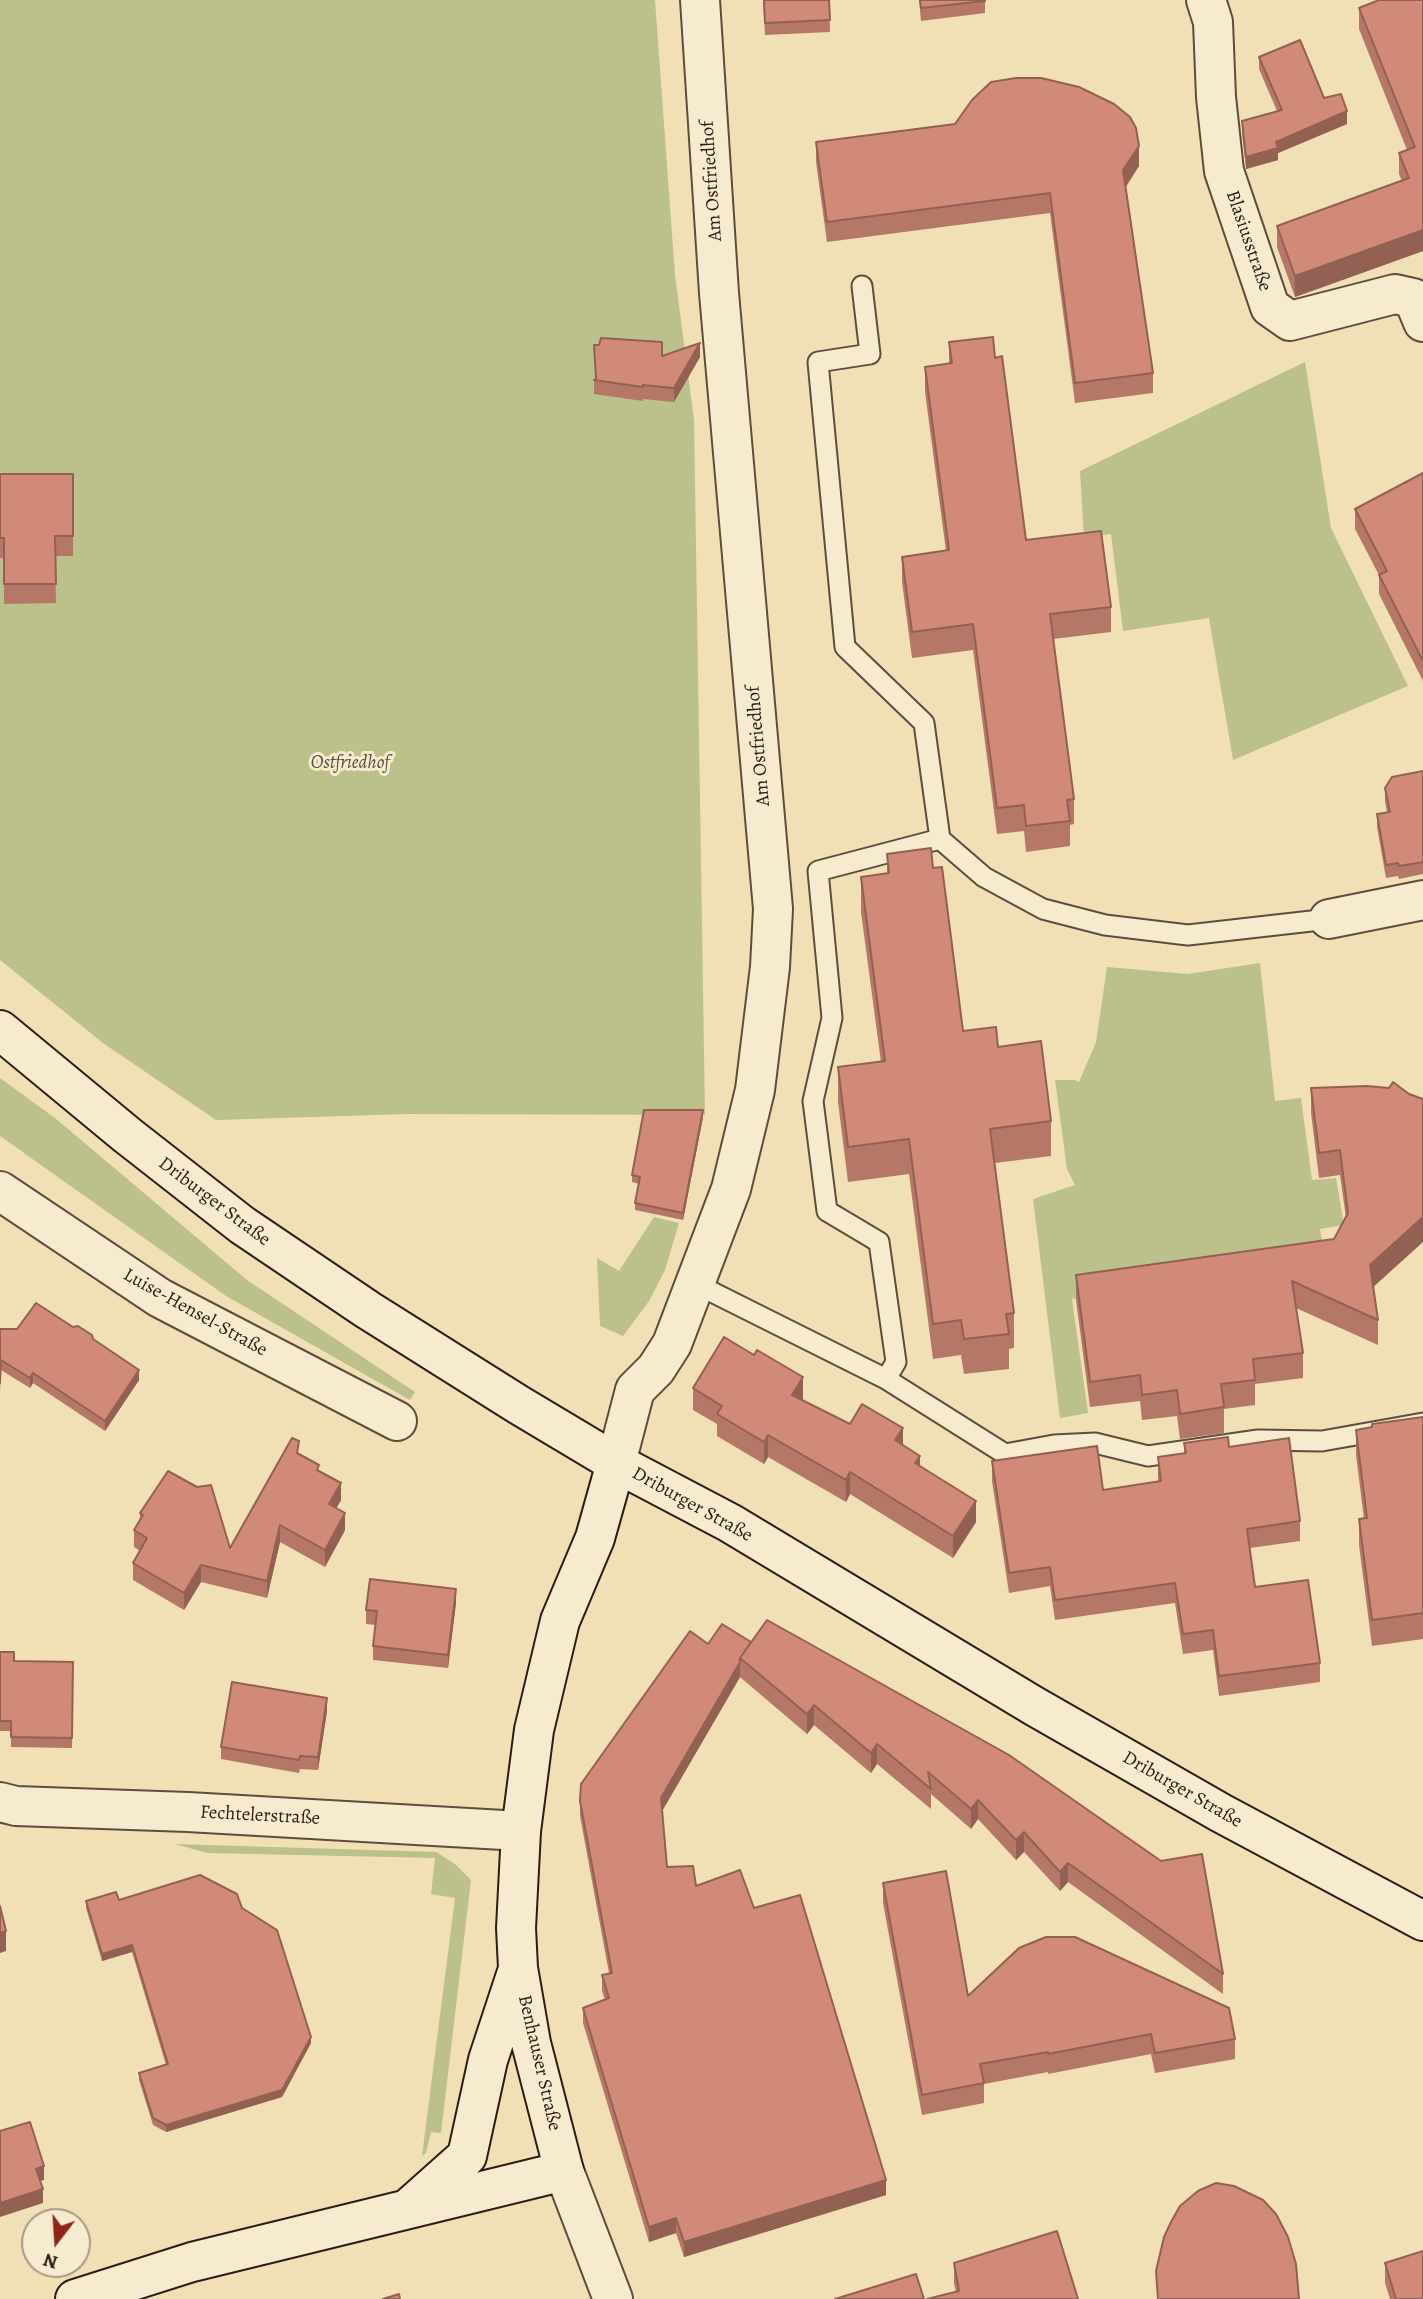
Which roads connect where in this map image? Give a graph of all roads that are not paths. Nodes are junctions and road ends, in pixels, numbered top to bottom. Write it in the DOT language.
graph roads {
  1 [pos="700,0"];
  2 [pos="1206,0"];
  3 [pos="862,286"];
  4 [pos="1423,322"];
  5 [pos="940,839"];
  6 [pos="1423,900"];
  7 [pos="1329,919"];
  8 [pos="0,1030"];
  9 [pos="0,1191"];
  10 [pos="696,1284"];
  11 [pos="886,1379"];
  12 [pos="397,1422"];
  13 [pos="1423,1423"];
  14 [pos="615,1463"];
  15 [pos="0,1802"];
  16 [pos="521,1831"];
  17 [pos="1423,1921"];
  18 [pos="518,1968"];
  19 [pos="564,2171"];
  20 [pos="407,2209"];
  21 [pos="612,2296"];
  22 [pos="75,2299"];
  1 -- 10 [label="street, Am Ostfriedhof"];
  2 -- 4 [label="street, Blasiusstraße"];
  3 -- 5 [label="lane"];
  5 -- 7 [label="lane"];
  5 -- 11 [label="lane"];
  6 -- 7 [label="street"];
  8 -- 14 [label="street, Driburger Straße"];
  9 -- 12 [label="street, Luise-Hensel-Straße"];
  10 -- 11 [label="lane"];
  10 -- 14 [label="street, Am Ostfriedhof"];
  11 -- 13 [label="lane"];
  14 -- 16 [label="street, Benhauser Straße"];
  14 -- 17 [label="street, Driburger Straße"];
  15 -- 16 [label="street, Fechtelerstraße"];
  16 -- 18 [label="street, Benhauser Straße"];
  18 -- 19 [label="street, Benhauser Straße"];
  18 -- 20 [label="street"];
  19 -- 20 [label="street"];
  19 -- 21 [label="street, Benhauser Straße"];
  20 -- 22 [label="street"];
}
